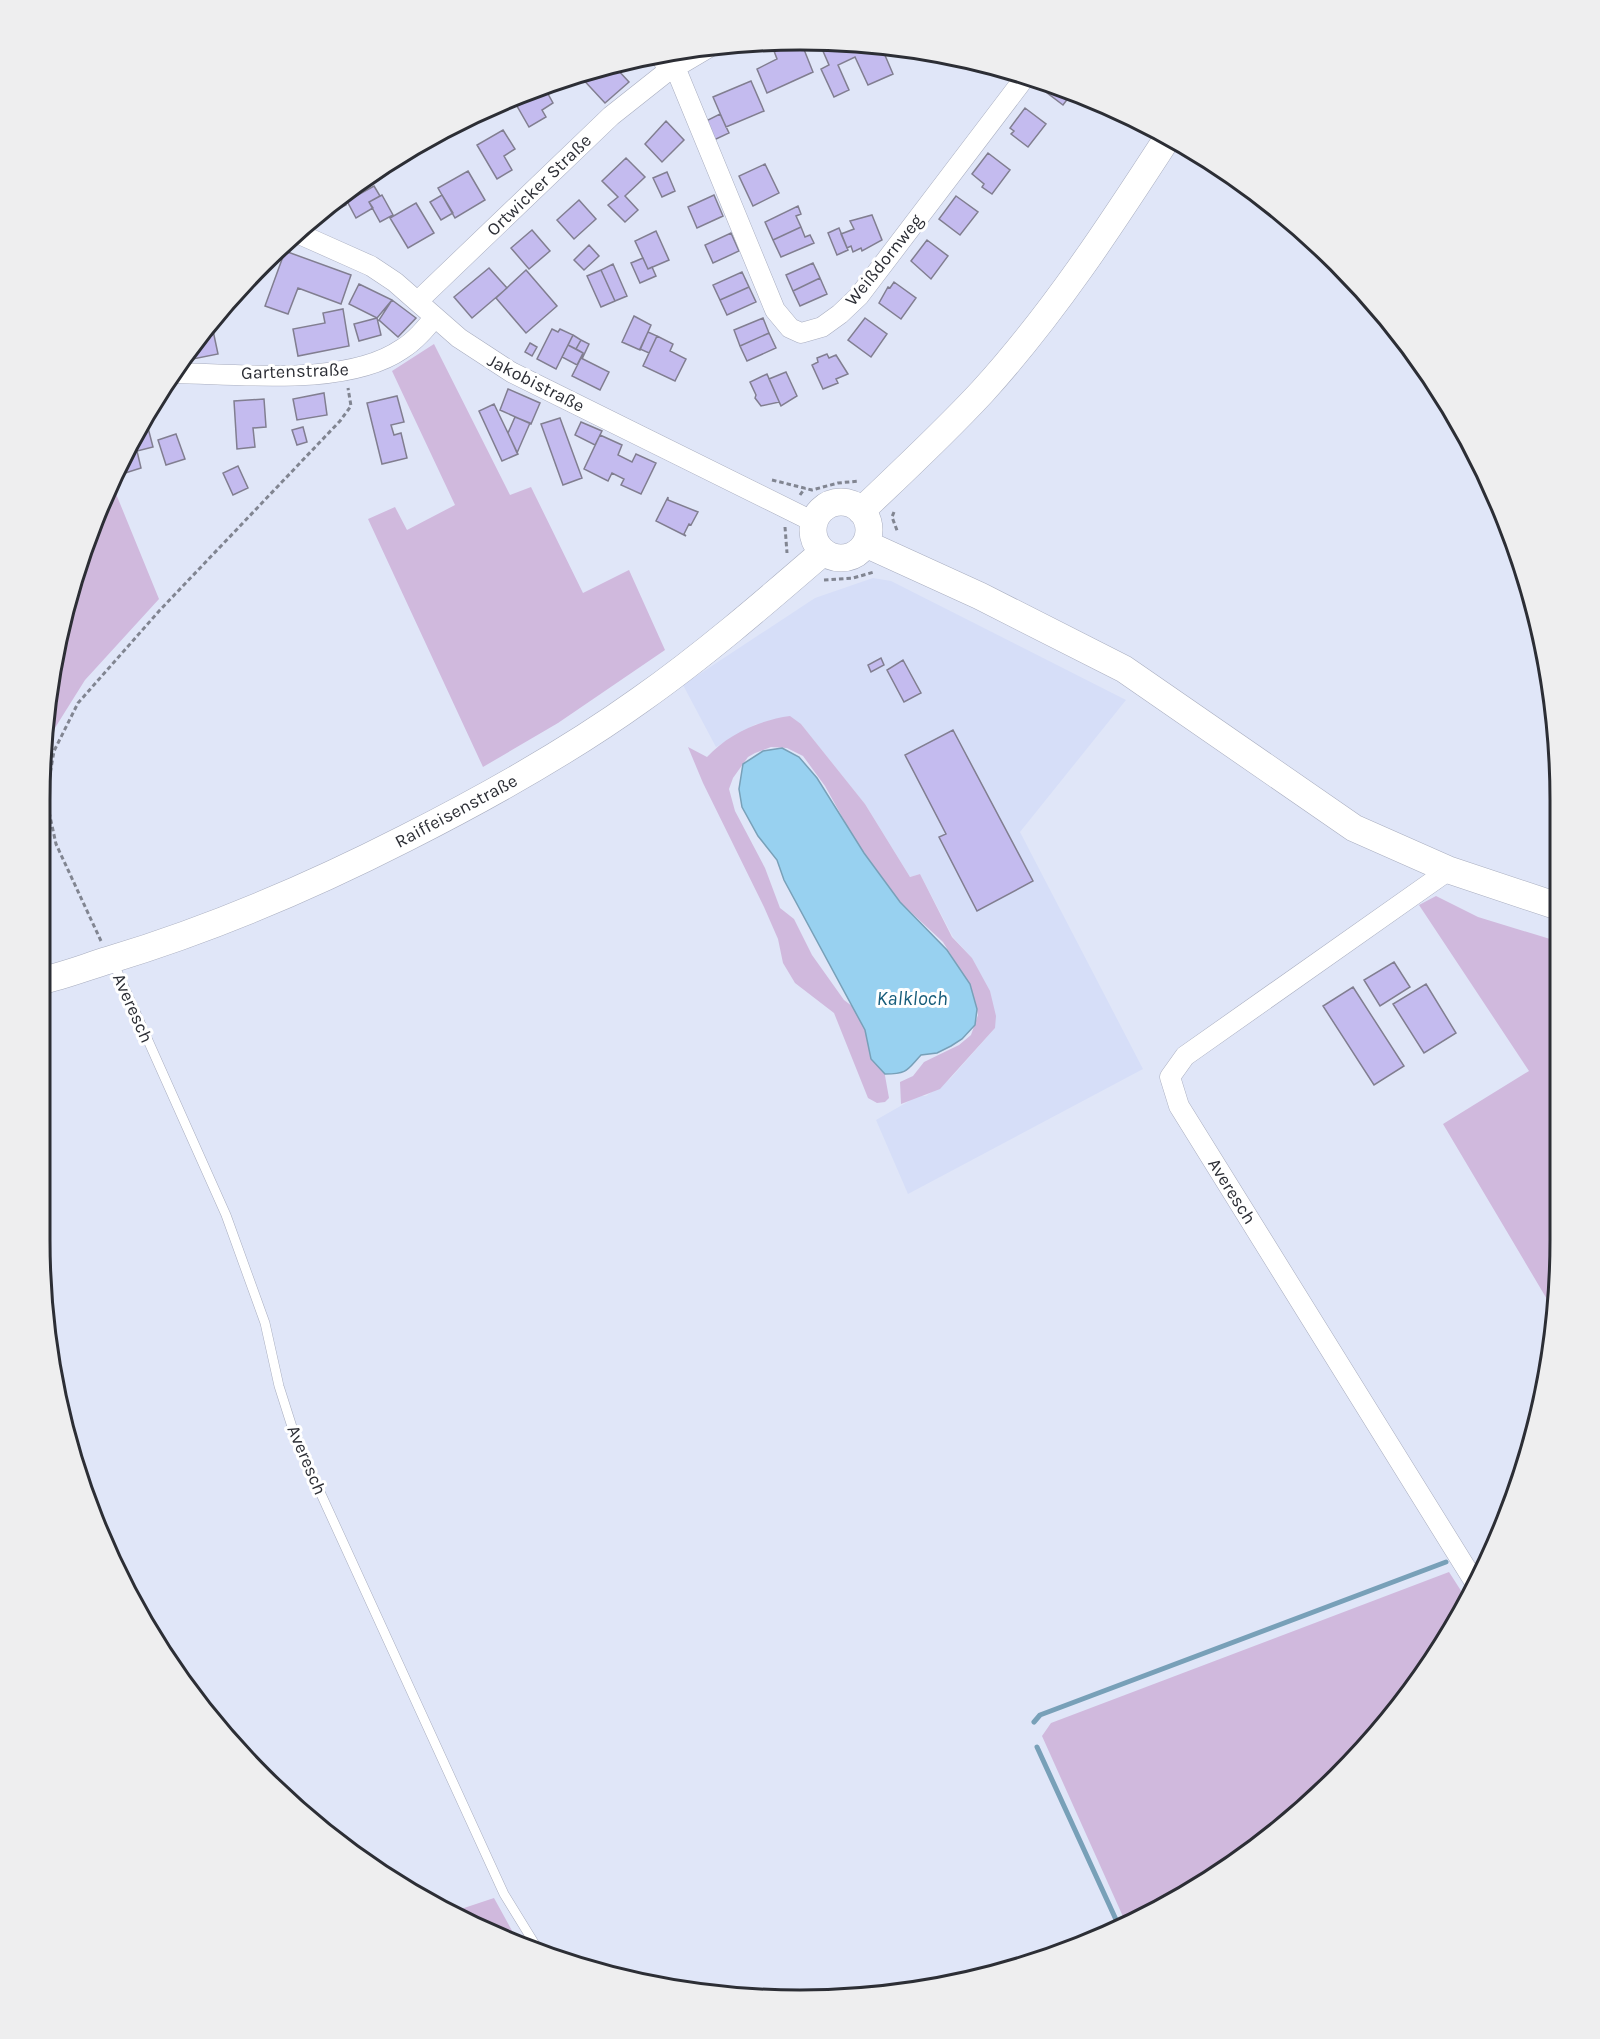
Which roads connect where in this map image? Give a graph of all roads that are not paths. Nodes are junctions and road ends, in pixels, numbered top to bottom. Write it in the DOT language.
graph roads {
  1 [pos="679,60"];
  2 [pos="665,66"];
  3 [pos="1021,83"];
  4 [pos="1164,144"];
  5 [pos="305,236"];
  6 [pos="418,302"];
  7 [pos="435,317"];
  8 [pos="183,373"];
  9 [pos="861,511"];
  10 [pos="802,516"];
  11 [pos="866,544"];
  12 [pos="823,552"];
  13 [pos="1441,876"];
  14 [pos="1550,904"];
  15 [pos="111,960"];
  16 [pos="50,978"];
  17 [pos="1471,1576"];
  18 [pos="532,1939"];
  1 -- 2 [label="street, Ortwicker Straße"];
  2 -- 3 [label="street, Weißdornweg"];
  2 -- 6 [label="street, Ortwicker Straße"];
  4 -- 9 [label="street"];
  5 -- 6 [label="street, Jakobistraße"];
  6 -- 7 [label="street, Jakobistraße"];
  7 -- 8 [label="street, Gartenstraße"];
  7 -- 10 [label="street, Jakobistraße"];
  9 -- 10 [label="street"];
  9 -- 11 [label="street"];
  10 -- 12 [label="street"];
  11 -- 12 [label="street"];
  11 -- 13 [label="street"];
  12 -- 15 [label="street, Raiffeisenstraße"];
  13 -- 14 [label="street"];
  13 -- 17 [label="street, Averesch"];
  15 -- 16 [label="street, Raiffeisenstraße"];
  15 -- 18 [label="lane, Averesch"];
}
